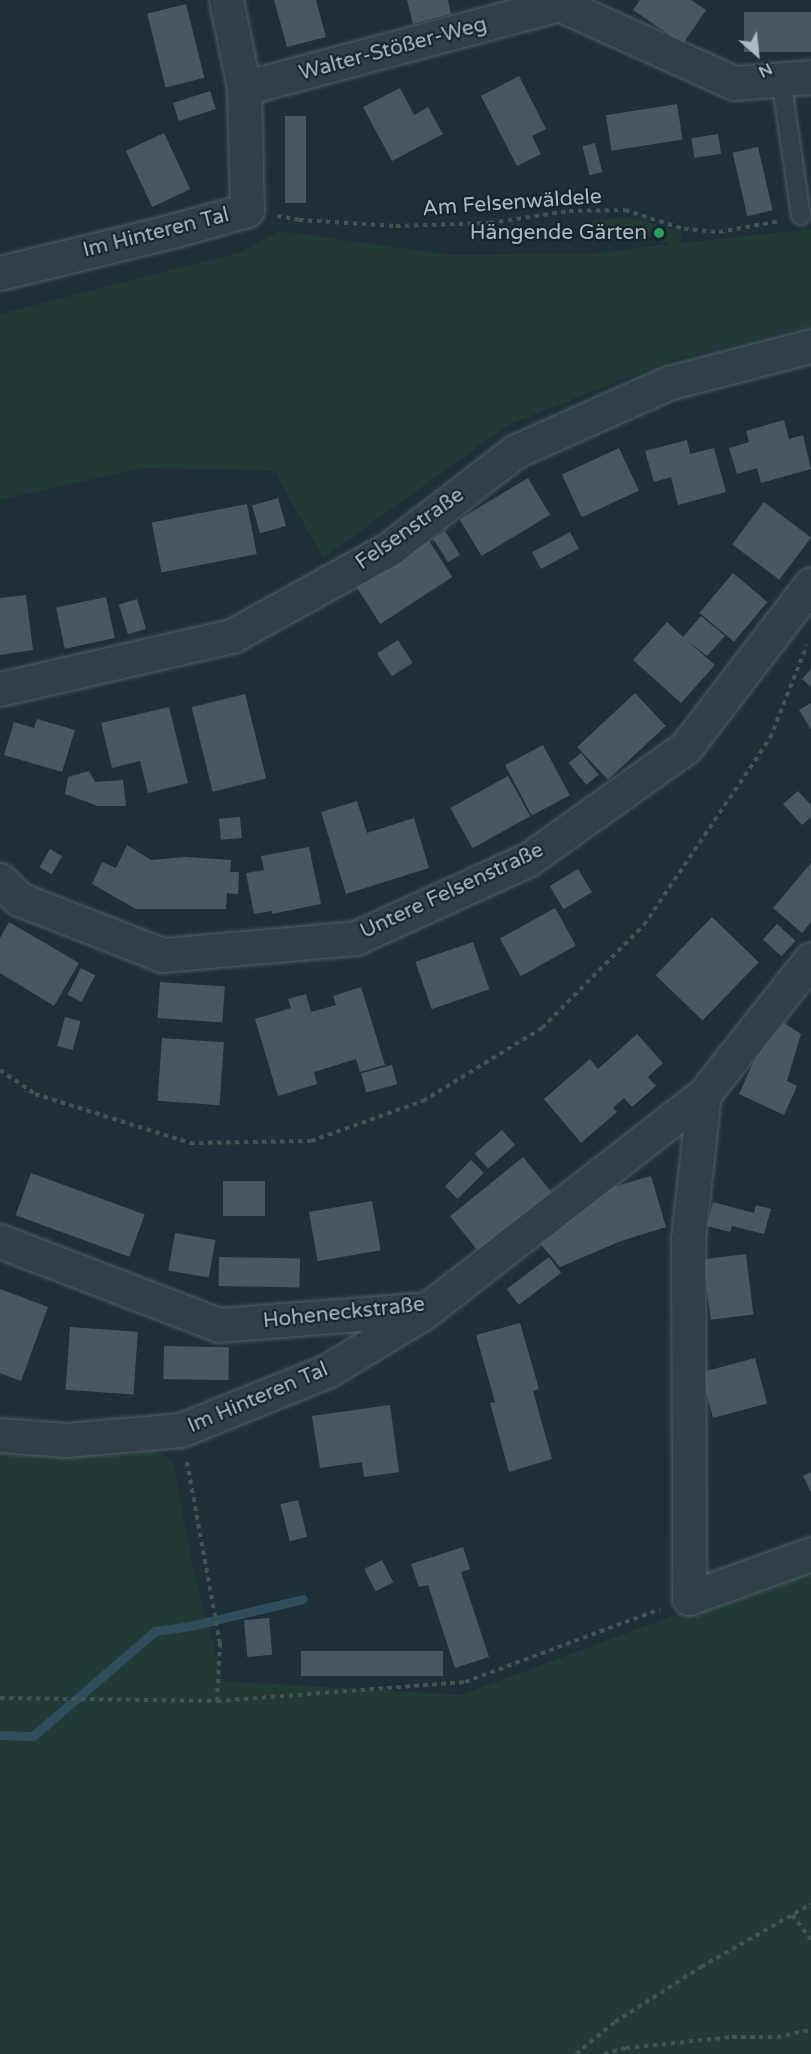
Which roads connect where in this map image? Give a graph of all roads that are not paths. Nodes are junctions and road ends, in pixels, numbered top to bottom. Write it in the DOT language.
graph roads {
  1 [pos="225,0"];
  2 [pos="796,78"];
  3 [pos="244,88"];
  4 [pos="801,216"];
  5 [pos="0,273"];
  6 [pos="811,346"];
  7 [pos="811,584"];
  8 [pos="0,689"];
  9 [pos="0,880"];
  10 [pos="811,959"];
  11 [pos="704,1094"];
  12 [pos="0,1241"];
  13 [pos="428,1309"];
  14 [pos="0,1434"];
  15 [pos="811,1554"];
  1 -- 3 [label="street, Im Hinteren Tal"];
  2 -- 3 [label="street, Walter-Stößer-Weg"];
  2 -- 4 [label="lane"];
  3 -- 5 [label="street, Im Hinteren Tal"];
  6 -- 8 [label="street, Felsenstraße"];
  7 -- 9 [label="street, Untere Felsenstraße"];
  10 -- 11 [label="street, Hoheneckstraße"];
  11 -- 13 [label="street, Hoheneckstraße"];
  11 -- 15 [label="street"];
  12 -- 13 [label="street, Hoheneckstraße"];
  13 -- 14 [label="street, Im Hinteren Tal"];
}
